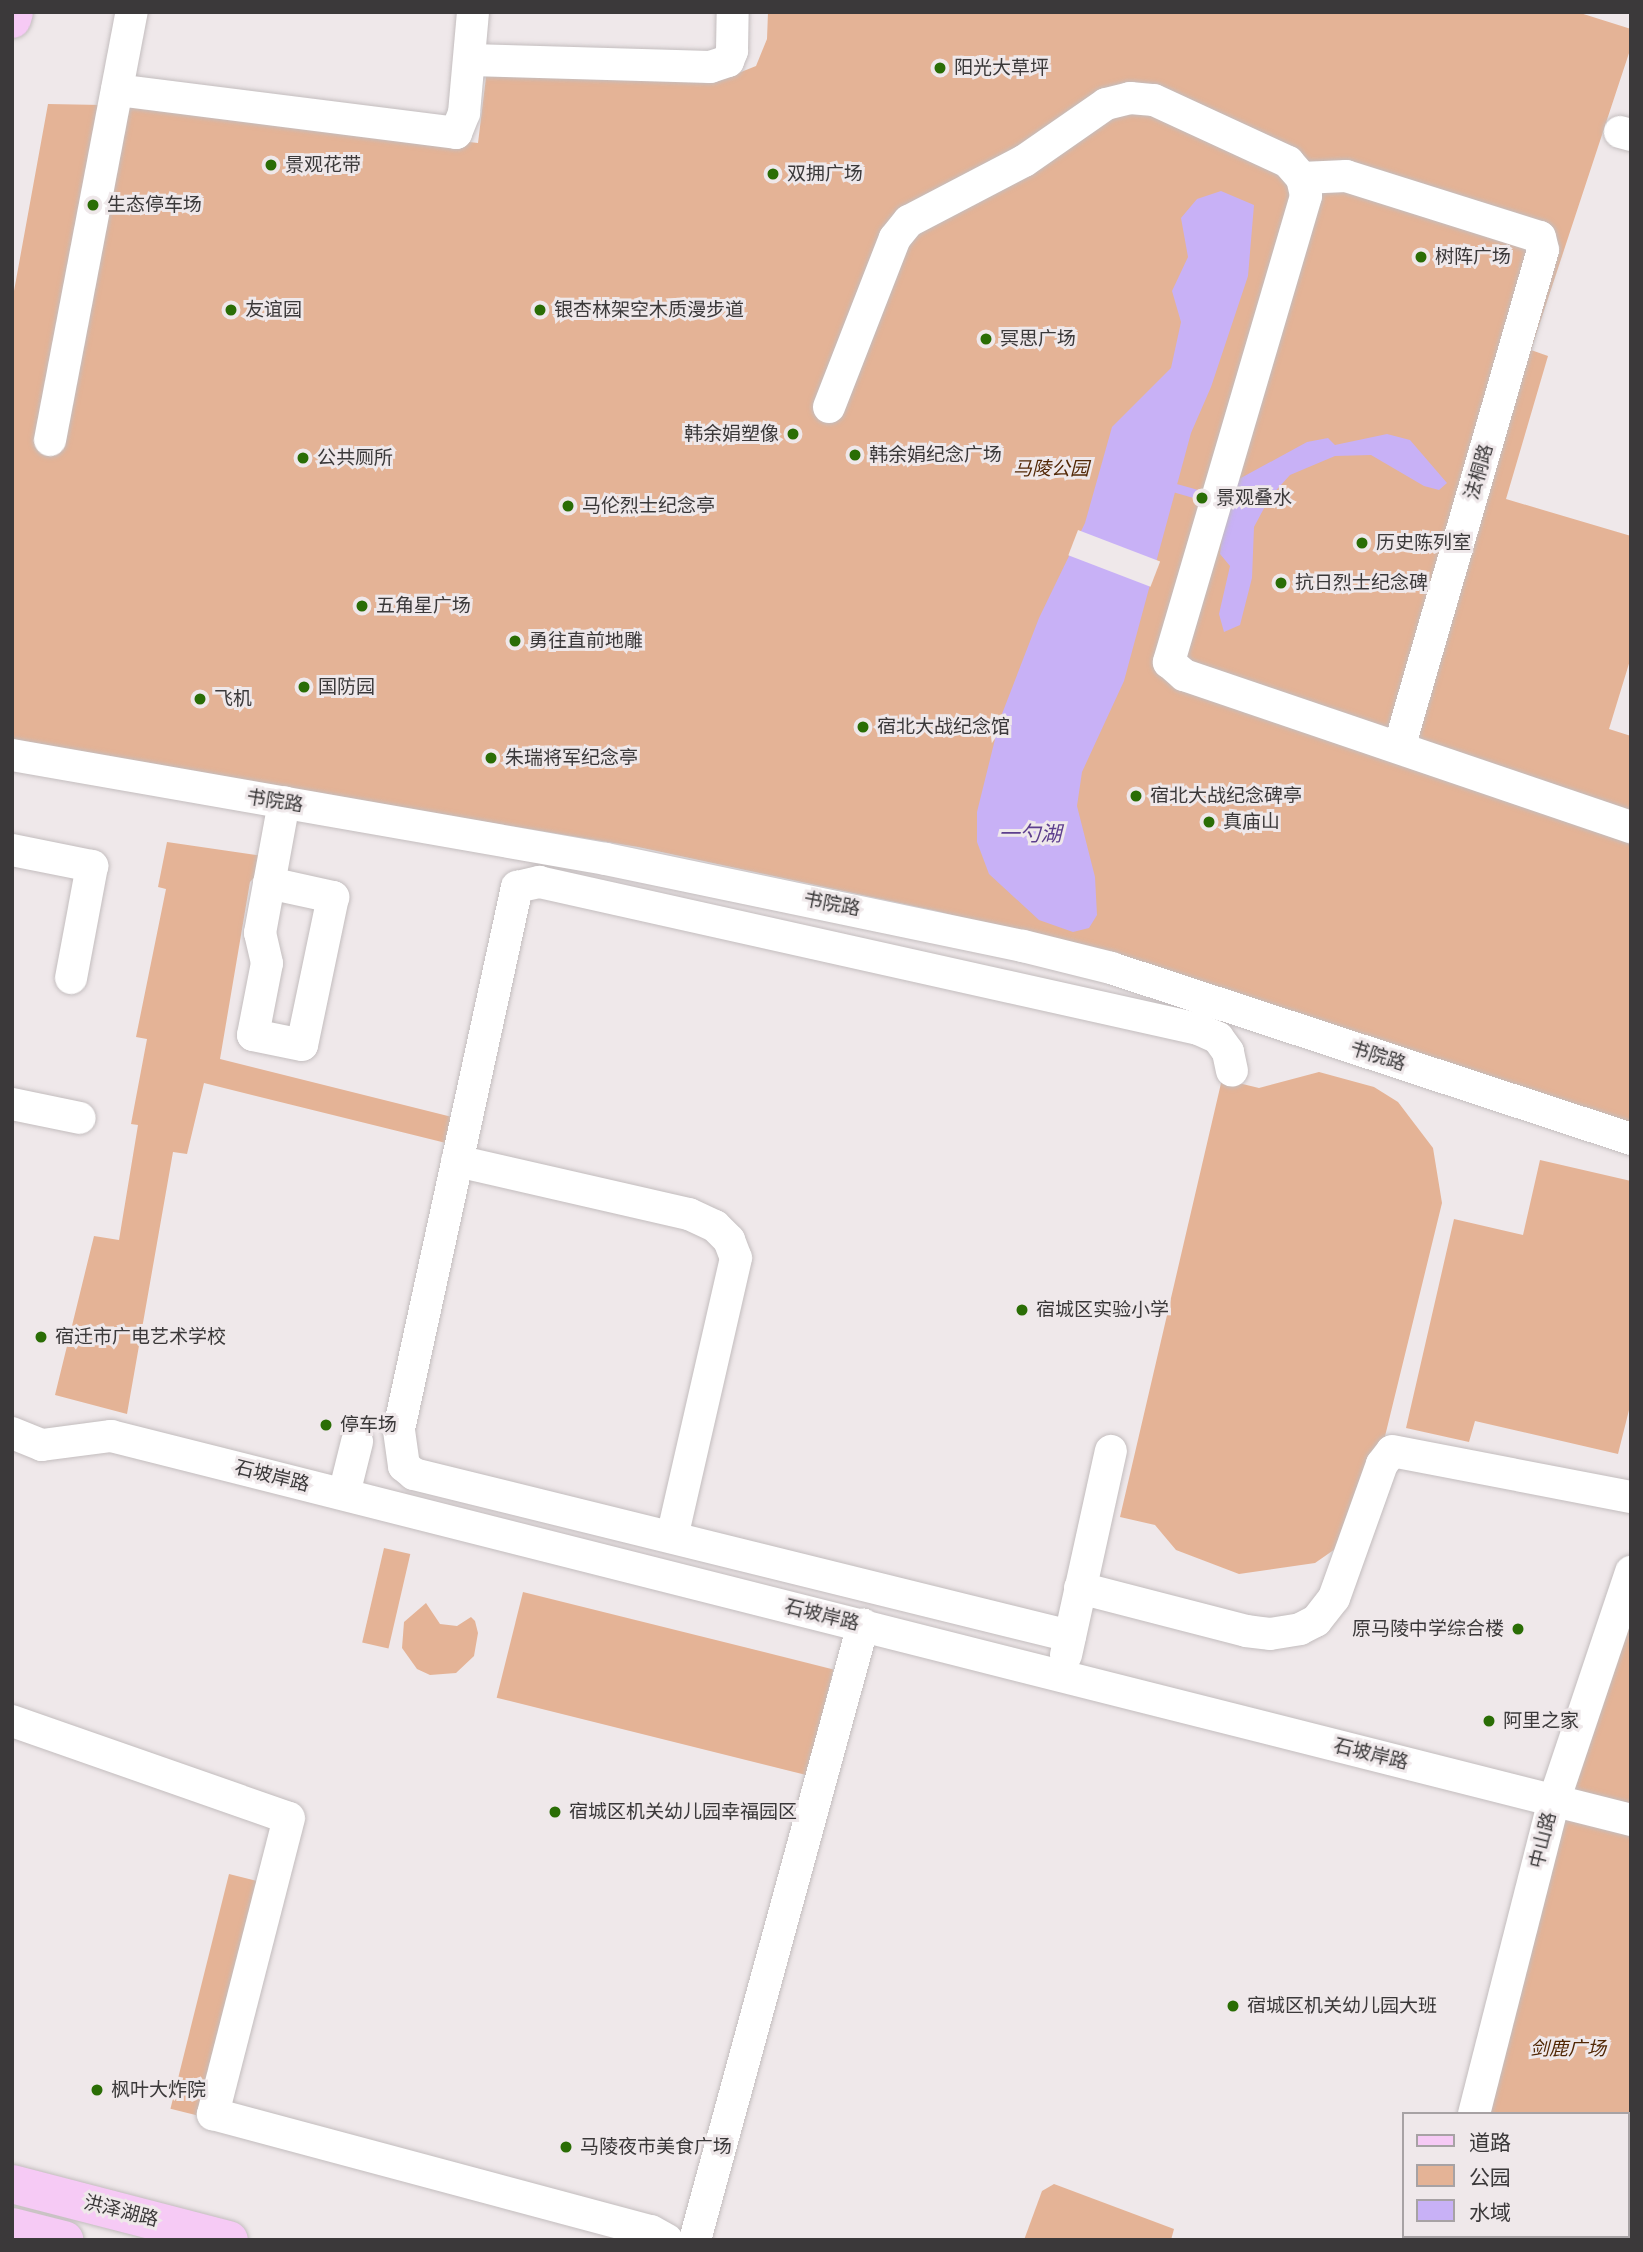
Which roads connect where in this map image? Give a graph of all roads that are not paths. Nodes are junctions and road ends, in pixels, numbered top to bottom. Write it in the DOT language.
graph roads {
  1 [pos="14,12"];
  2 [pos="132,12"];
  3 [pos="473,12"];
  4 [pos="733,12"];
  5 [pos="12,19"];
  6 [pos="471,60"];
  7 [pos="117,90"];
  8 [pos="1302,178"];
  9 [pos="828,407"];
  10 [pos="50,440"];
  11 [pos="1399,748"];
  12 [pos="12,755"];
  13 [pos="284,802"];
  14 [pos="1631,827"];
  15 [pos="12,850"];
  16 [pos="269,883"];
  17 [pos="942,927"];
  18 [pos="932,968"];
  19 [pos="71,978"];
  20 [pos="1232,1071"];
  21 [pos="12,1104"];
  22 [pos="80,1118"];
  23 [pos="1631,1139"];
  24 [pos="457,1161"];
  25 [pos="12,1433"];
  26 [pos="357,1442"];
  27 [pos="1111,1451"];
  28 [pos="344,1494"];
  29 [pos="1631,1497"];
  30 [pos="672,1537"];
  31 [pos="1631,1572"];
  32 [pos="1080,1588"];
  33 [pos="863,1625"];
  34 [pos="1070,1636"];
  35 [pos="1061,1675"];
  36 [pos="12,1721"];
  37 [pos="1554,1801"];
  38 [pos="1631,1820"];
  39 [pos="1475,2112"];
  40 [pos="12,2184"];
  41 [pos="12,2227"];
  42 [pos="64,2240"];
  43 [pos="229,2240"];
  44 [pos="667,2240"];
  45 [pos="695,2240"];
  1 -- 5 [label="main road"];
  2 -- 7 [label="street"];
  3 -- 6 [label="street"];
  4 -- 6 [label="street"];
  6 -- 7 [label="street"];
  7 -- 10 [label="street"];
  8 -- 9 [label="street"];
  8 -- 11 [label="street"];
  8 -- 11 [label="street, 法桐路"];
  11 -- 14 [label="street"];
  12 -- 13 [label="street, 书院路"];
  13 -- 16 [label="street"];
  13 -- 17 [label="street, 书院路"];
  15 -- 19 [label="street"];
  16 -- 16 [label="street"];
  17 -- 18 [label="street"];
  17 -- 23 [label="street, 书院路"];
  18 -- 20 [label="street"];
  18 -- 24 [label="street"];
  21 -- 22 [label="street"];
  24 -- 30 [label="street"];
  24 -- 30 [label="street"];
  25 -- 28 [label="street, 石坡岸路"];
  26 -- 28 [label="street"];
  27 -- 32 [label="street"];
  28 -- 33 [label="street, 石坡岸路"];
  29 -- 32 [label="street"];
  30 -- 34 [label="street"];
  31 -- 37 [label="street, 中山路"];
  32 -- 34 [label="street"];
  33 -- 35 [label="street, 石坡岸路"];
  33 -- 45 [label="street"];
  34 -- 35 [label="street"];
  35 -- 37 [label="street, 石坡岸路"];
  36 -- 44 [label="street"];
  37 -- 38 [label="street, 石坡岸路"];
  37 -- 39 [label="street, 中山路"];
  40 -- 43 [label="main road, 洪泽湖路"];
  41 -- 42 [label="main road"];
}
